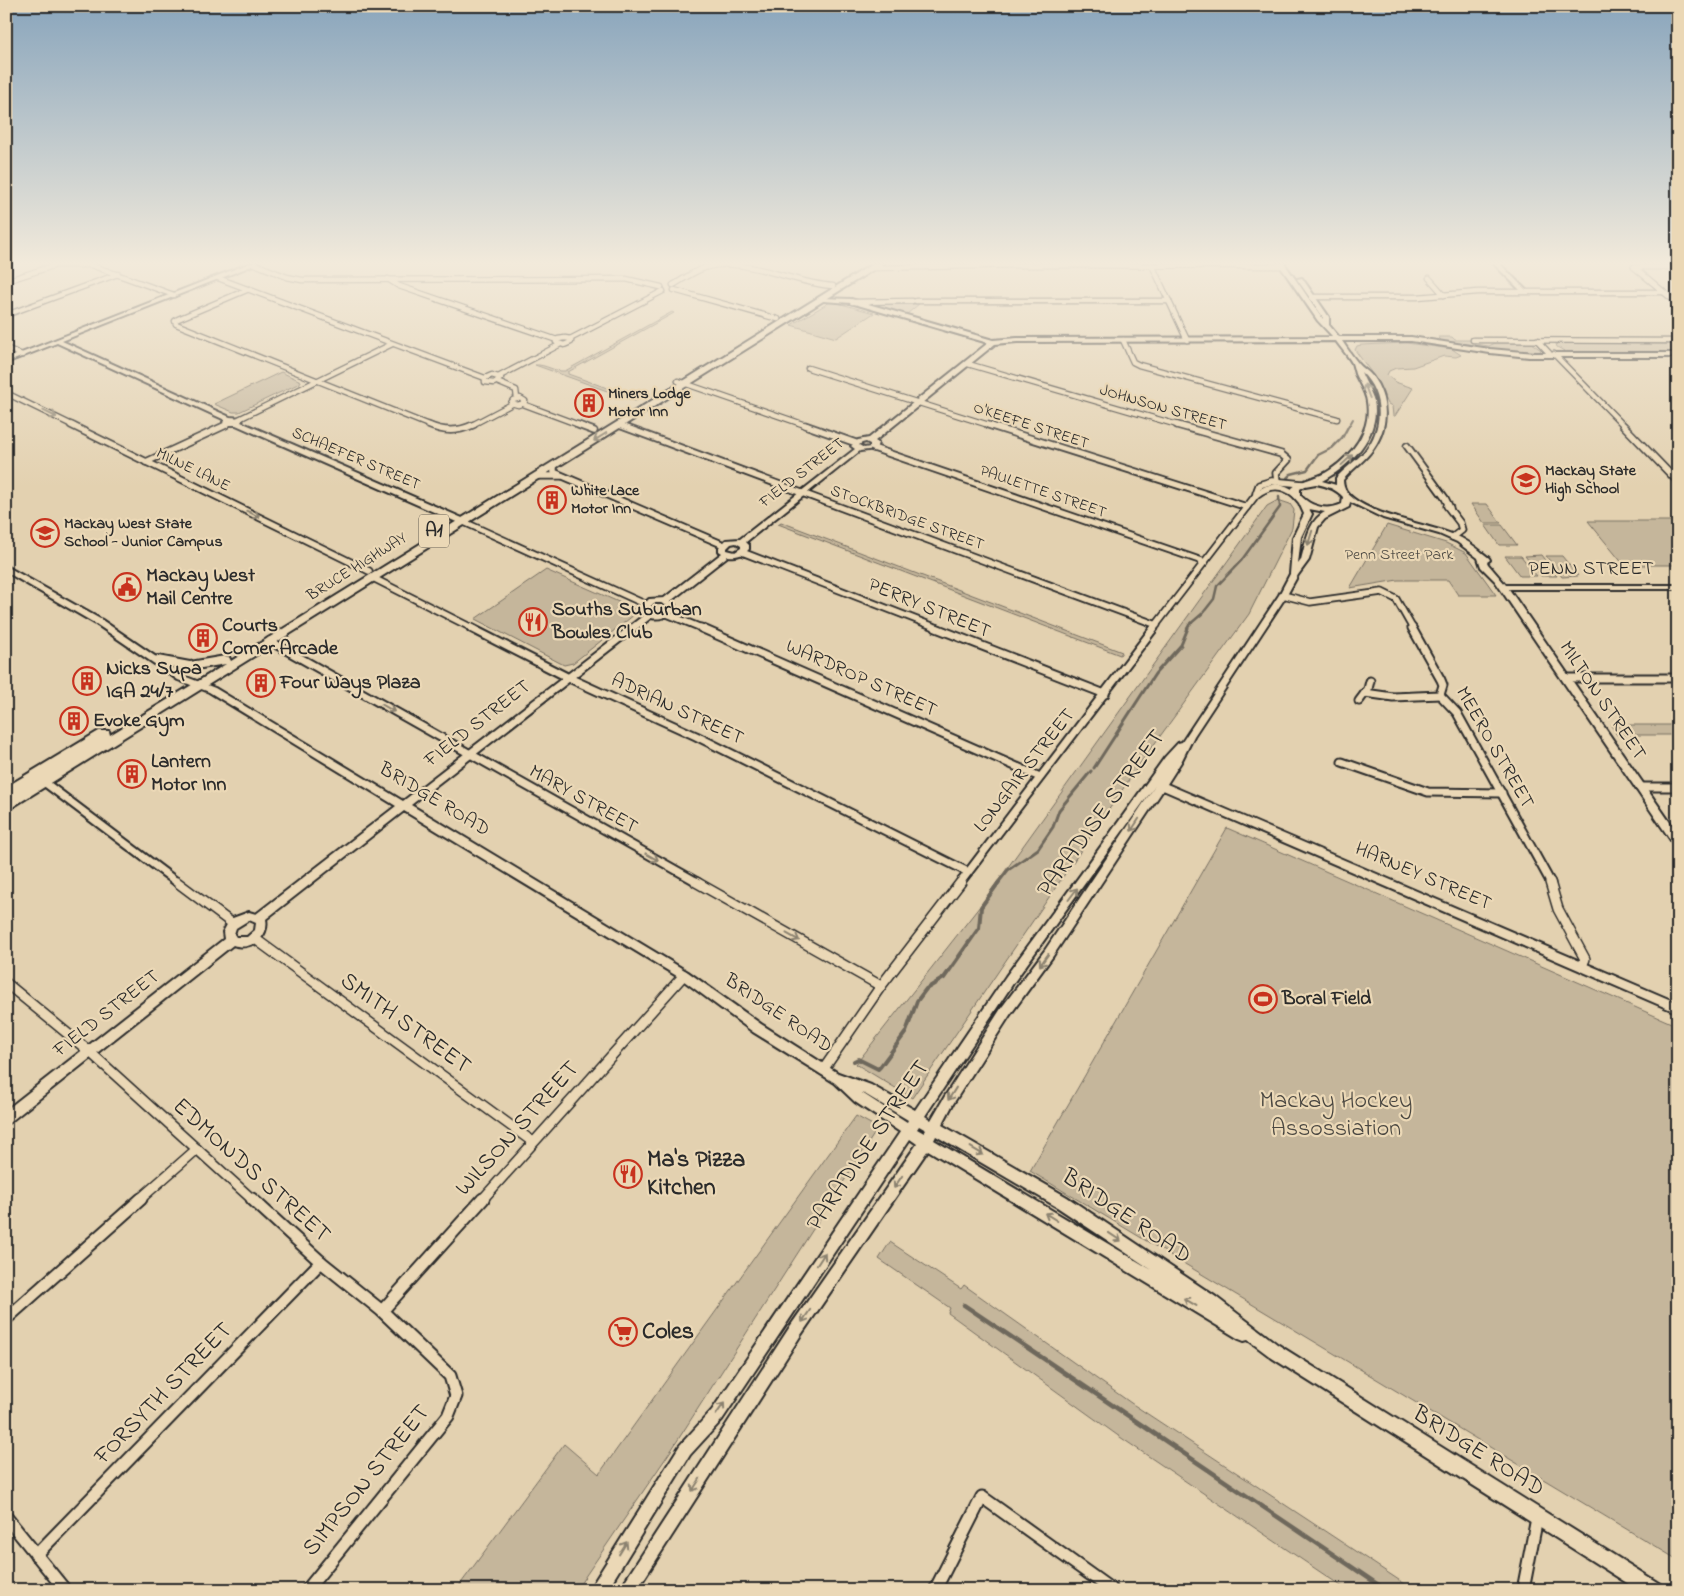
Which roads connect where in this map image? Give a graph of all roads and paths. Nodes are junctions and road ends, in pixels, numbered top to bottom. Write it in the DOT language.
graph roads {
  1 [pos="66,337"];
  2 [pos="210,337"];
  3 [pos="375,337"];
  4 [pos="545,337"];
  5 [pos="573,337"];
  6 [pos="750,337"];
  7 [pos="754,337"];
  8 [pos="978,337"];
  9 [pos="1335,337"];
  10 [pos="1123,340"];
  11 [pos="1187,340"];
  12 [pos="1337,340"];
  13 [pos="1473,340"];
  14 [pos="1537,340"];
  15 [pos="1546,340"];
  16 [pos="57,341"];
  17 [pos="1678,341"];
  18 [pos="558,342"];
  19 [pos="994,342"];
  20 [pos="392,344"];
  21 [pos="6,348"];
  22 [pos="1555,354"];
  23 [pos="22,355"];
  24 [pos="1678,355"];
  25 [pos="6,361"];
  26 [pos="968,364"];
  27 [pos="1355,364"];
  28 [pos="808,368"];
  29 [pos="500,376"];
  30 [pos="485,378"];
  31 [pos="318,381"];
  32 [pos="497,382"];
  33 [pos="682,382"];
  34 [pos="6,393"];
  35 [pos="517,399"];
  36 [pos="918,403"];
  37 [pos="512,404"];
  38 [pos="522,404"];
  39 [pos="1337,419"];
  40 [pos="238,421"];
  41 [pos="229,422"];
  42 [pos="619,425"];
  43 [pos="594,431"];
  44 [pos="870,441"];
  45 [pos="858,446"];
  46 [pos="1407,446"];
  47 [pos="873,448"];
  48 [pos="146,462"];
  49 [pos="554,466"];
  50 [pos="538,476"];
  51 [pos="562,476"];
  52 [pos="1678,482"];
  53 [pos="1274,483"];
  54 [pos="1305,483"];
  55 [pos="1340,490"];
  56 [pos="801,494"];
  57 [pos="1296,495"];
  58 [pos="1347,497"];
  59 [pos="1303,503"];
  60 [pos="1247,507"];
  61 [pos="1339,509"];
  62 [pos="1372,512"];
  63 [pos="460,520"];
  64 [pos="1453,537"];
  65 [pos="741,542"];
  66 [pos="725,549"];
  67 [pos="742,552"];
  68 [pos="1205,562"];
  69 [pos="6,568"];
  70 [pos="371,574"];
  71 [pos="1294,574"];
  72 [pos="1501,583"];
  73 [pos="1678,587"];
  74 [pos="1283,595"];
  75 [pos="666,601"];
  76 [pos="648,610"];
  77 [pos="667,614"];
  78 [pos="1158,625"];
  79 [pos="270,641"];
  80 [pos="158,660"];
  81 [pos="225,660"];
  82 [pos="569,678"];
  83 [pos="1566,678"];
  84 [pos="1678,678"];
  85 [pos="1370,681"];
  86 [pos="195,683"];
  87 [pos="1365,693"];
  88 [pos="1105,694"];
  89 [pos="1440,695"];
  90 [pos="1359,701"];
  91 [pos="469,754"];
  92 [pos="1342,762"];
  93 [pos="1040,777"];
  94 [pos="44,782"];
  95 [pos="1157,783"];
  96 [pos="1639,787"];
  97 [pos="1678,787"];
  98 [pos="1502,793"];
  99 [pos="6,794"];
  100 [pos="6,806"];
  101 [pos="403,806"];
  102 [pos="1678,842"];
  103 [pos="968,872"];
  104 [pos="259,918"];
  105 [pos="233,924"];
  106 [pos="254,938"];
  107 [pos="231,940"];
  108 [pos="1582,966"];
  109 [pos="684,975"];
  110 [pos="6,983"];
  111 [pos="882,986"];
  112 [pos="1678,1008"];
  113 [pos="90,1052"];
  114 [pos="828,1073"];
  115 [pos="6,1118"];
  116 [pos="912,1124"];
  117 [pos="934,1129"];
  118 [pos="533,1142"];
  119 [pos="926,1142"];
  120 [pos="197,1149"];
  121 [pos="322,1262"];
  122 [pos="382,1311"];
  123 [pos="6,1319"];
  124 [pos="1278,1353"];
  125 [pos="457,1397"];
  126 [pos="6,1517"];
  127 [pos="1537,1518"];
  128 [pos="36,1555"];
  129 [pos="65,1590"];
  130 [pos="307,1590"];
  131 [pos="597,1590"];
  132 [pos="628,1590"];
  133 [pos="935,1590"];
  134 [pos="1112,1590"];
  135 [pos="1523,1590"];
  136 [pos="1654,1590"];
  1 -- 16 [label="street"];
  2 -- 31 [label="street"];
  3 -- 20 [label="street"];
  4 -- 18 [label="street"];
  5 -- 18 [label="street"];
  6 -- 33 [label="highway, BRUCE HIGHWAY / A1"];
  7 -- 33 [label="highway, BRUCE HIGHWAY / A1"];
  8 -- 19 [label="street"];
  9 -- 12 [label="street"];
  10 -- 11 [label="street"];
  10 -- 19 [label="street"];
  10 -- 39 [label="street"];
  11 -- 12 [label="street"];
  12 -- 22 [label="street"];
  12 -- 27 [label="street"];
  13 -- 14 [label="street"];
  14 -- 15 [label="street"];
  14 -- 22 [label="street"];
  15 -- 17 [label="street"];
  15 -- 22 [label="street"];
  16 -- 23 [label="street"];
  16 -- 41 [label="street, SCHAEFER STREET"];
  18 -- 29 [label="street"];
  19 -- 26 [label="street, FIELD STREET"];
  20 -- 30 [label="street"];
  20 -- 31 [label="street"];
  21 -- 23 [label="street"];
  22 -- 24 [label="street"];
  22 -- 52 [label="street"];
  23 -- 25 [label="street"];
  26 -- 36 [label="street, FIELD STREET"];
  26 -- 53 [label="street, JOHNSON STREET"];
  54 -- 27 [label="street, one-way"];
  27 -- 55 [label="street"];
  28 -- 36 [label="street, O'KEEFE STREET"];
  29 -- 30 [label="street"];
  29 -- 32 [label="street"];
  30 -- 32 [label="street"];
  31 -- 37 [label="street"];
  31 -- 40 [label="street"];
  32 -- 35 [label="street"];
  33 -- 42 [label="highway, BRUCE HIGHWAY / A1"];
  33 -- 43 [label="highway, BRUCE HIGHWAY / A1"];
  33 -- 45 [label="street"];
  34 -- 48 [label="street, MILNE LANE, one-way"];
  35 -- 37 [label="street"];
  35 -- 38 [label="street"];
  36 -- 44 [label="street, FIELD STREET"];
  36 -- 60 [label="street, O'KEEFE STREET"];
  37 -- 38 [label="street"];
  38 -- 43 [label="street"];
  40 -- 41 [label="street, SCHAEFER STREET"];
  40 -- 63 [label="street, SCHAEFER STREET"];
  41 -- 48 [label="street"];
  42 -- 49 [label="highway, BRUCE HIGHWAY / A1, one-way"];
  42 -- 56 [label="street, STOCKBRIDGE STREET"];
  43 -- 63 [label="highway, BRUCE HIGHWAY / A1"];
  44 -- 45 [label="street"];
  44 -- 47 [label="street"];
  45 -- 47 [label="street"];
  45 -- 56 [label="street, FIELD STREET"];
  46 -- 64 [label="street"];
  47 -- 68 [label="street, PAULETTE STREET"];
  48 -- 70 [label="street, MILNE LANE, one-way"];
  49 -- 50 [label="highway, BRUCE HIGHWAY / A1"];
  49 -- 51 [label="street"];
  50 -- 51 [label="street"];
  50 -- 63 [label="highway, BRUCE HIGHWAY / A1"];
  51 -- 66 [label="street"];
  53 -- 54 [label="street"];
  53 -- 57 [label="street"];
  53 -- 60 [label="street, LONGAIR STREET"];
  54 -- 55 [label="street"];
  54 -- 57 [label="street"];
  55 -- 58 [label="street"];
  56 -- 65 [label="street, FIELD STREET"];
  56 -- 78 [label="street, STOCKBRIDGE STREET"];
  57 -- 59 [label="street"];
  58 -- 61 [label="street"];
  58 -- 62 [label="street"];
  59 -- 61 [label="street"];
  59 -- 71 [label="street, PARADISE STREET"];
  60 -- 68 [label="street, LONGAIR STREET"];
  61 -- 62 [label="street"];
  61 -- 71 [label="street, PARADISE STREET, one-way"];
  62 -- 64 [label="street, MILTON STREET"];
  63 -- 70 [label="highway, BRUCE HIGHWAY / A1"];
  63 -- 76 [label="street"];
  64 -- 72 [label="street, MILTON STREET"];
  65 -- 66 [label="street"];
  65 -- 67 [label="street"];
  66 -- 67 [label="street"];
  66 -- 75 [label="street"];
  67 -- 88 [label="street, PERRY STREET"];
  68 -- 78 [label="street, LONGAIR STREET"];
  69 -- 80 [label="street, BRIDGE ROAD"];
  70 -- 79 [label="highway, BRUCE HIGHWAY / A1"];
  70 -- 81 [label="highway, BRUCE HIGHWAY / A1"];
  70 -- 82 [label="street, ADRIAN STREET"];
  71 -- 74 [label="street, PARADISE STREET"];
  72 -- 73 [label="street, PENN STREET"];
  72 -- 83 [label="street, MILTON STREET"];
  74 -- 89 [label="street, MEERO STREET"];
  74 -- 95 [label="street, PARADISE STREET"];
  75 -- 76 [label="street"];
  75 -- 77 [label="street"];
  76 -- 77 [label="street"];
  76 -- 82 [label="street, FIELD STREET"];
  77 -- 93 [label="street, WARDROP STREET"];
  78 -- 88 [label="street, LONGAIR STREET"];
  79 -- 86 [label="highway, BRUCE HIGHWAY / A1"];
  79 -- 91 [label="street, MARY STREET, one-way"];
  80 -- 81 [label="highway"];
  80 -- 86 [label="street, BRIDGE ROAD"];
  81 -- 86 [label="highway, BRUCE HIGHWAY / A1"];
  82 -- 91 [label="street, FIELD STREET"];
  82 -- 103 [label="street, ADRIAN STREET"];
  83 -- 84 [label="street"];
  83 -- 96 [label="street, MILTON STREET"];
  85 -- 87 [label="street"];
  86 -- 94 [label="highway, BRUCE HIGHWAY / A1"];
  86 -- 99 [label="highway, BRUCE HIGHWAY / A1"];
  86 -- 101 [label="street, BRIDGE ROAD"];
  87 -- 89 [label="street"];
  87 -- 90 [label="street"];
  88 -- 93 [label="street, LONGAIR STREET"];
  89 -- 98 [label="street, MEERO STREET"];
  91 -- 101 [label="street, FIELD STREET"];
  91 -- 111 [label="street, MARY STREET, one-way"];
  92 -- 98 [label="street"];
  93 -- 103 [label="street, LONGAIR STREET"];
  94 -- 100 [label="highway, BRUCE HIGHWAY / A1"];
  94 -- 105 [label="street"];
  95 -- 108 [label="street, HARNEY STREET"];
  116 -- 95 [label="street, PARADISE STREET, one-way"];
  95 -- 117 [label="street, PARADISE STREET, one-way"];
  96 -- 97 [label="street"];
  96 -- 102 [label="street, MILTON STREET"];
  98 -- 108 [label="street, MEERO STREET"];
  101 -- 104 [label="street, FIELD STREET"];
  101 -- 109 [label="street, BRIDGE ROAD"];
  103 -- 111 [label="street, LONGAIR STREET"];
  104 -- 105 [label="street"];
  104 -- 106 [label="street"];
  105 -- 107 [label="street"];
  106 -- 107 [label="street"];
  106 -- 118 [label="street, SMITH STREET"];
  107 -- 113 [label="street, FIELD STREET"];
  108 -- 112 [label="street, HARNEY STREET"];
  109 -- 114 [label="street, BRIDGE ROAD"];
  109 -- 118 [label="street, WILSON STREET"];
  110 -- 113 [label="street, EDMONDS STREET"];
  111 -- 114 [label="street, LONGAIR STREET"];
  113 -- 115 [label="street, FIELD STREET"];
  113 -- 120 [label="street, EDMONDS STREET"];
  114 -- 116 [label="street, BRIDGE ROAD"];
  116 -- 117 [label="street, BRIDGE ROAD"];
  116 -- 119 [label="street, BRIDGE ROAD"];
  131 -- 116 [label="street, PARADISE STREET, one-way"];
  117 -- 119 [label="street, PARADISE STREET"];
  117 -- 124 [label="street, BRIDGE ROAD, one-way"];
  118 -- 122 [label="street, WILSON STREET"];
  124 -- 119 [label="street, BRIDGE ROAD, one-way"];
  119 -- 132 [label="street, PARADISE STREET, one-way"];
  120 -- 121 [label="street, EDMONDS STREET"];
  120 -- 123 [label="street"];
  121 -- 122 [label="street, EDMONDS STREET"];
  121 -- 128 [label="street, FORSYTH STREET"];
  122 -- 125 [label="street, EDMONDS STREET"];
  124 -- 127 [label="street, BRIDGE ROAD"];
  125 -- 130 [label="street, SIMPSON STREET"];
  126 -- 128 [label="street"];
  127 -- 135 [label="street"];
  127 -- 136 [label="street, BRIDGE ROAD"];
  128 -- 129 [label="street"];
  133 -- 134 [label="street"];
}
